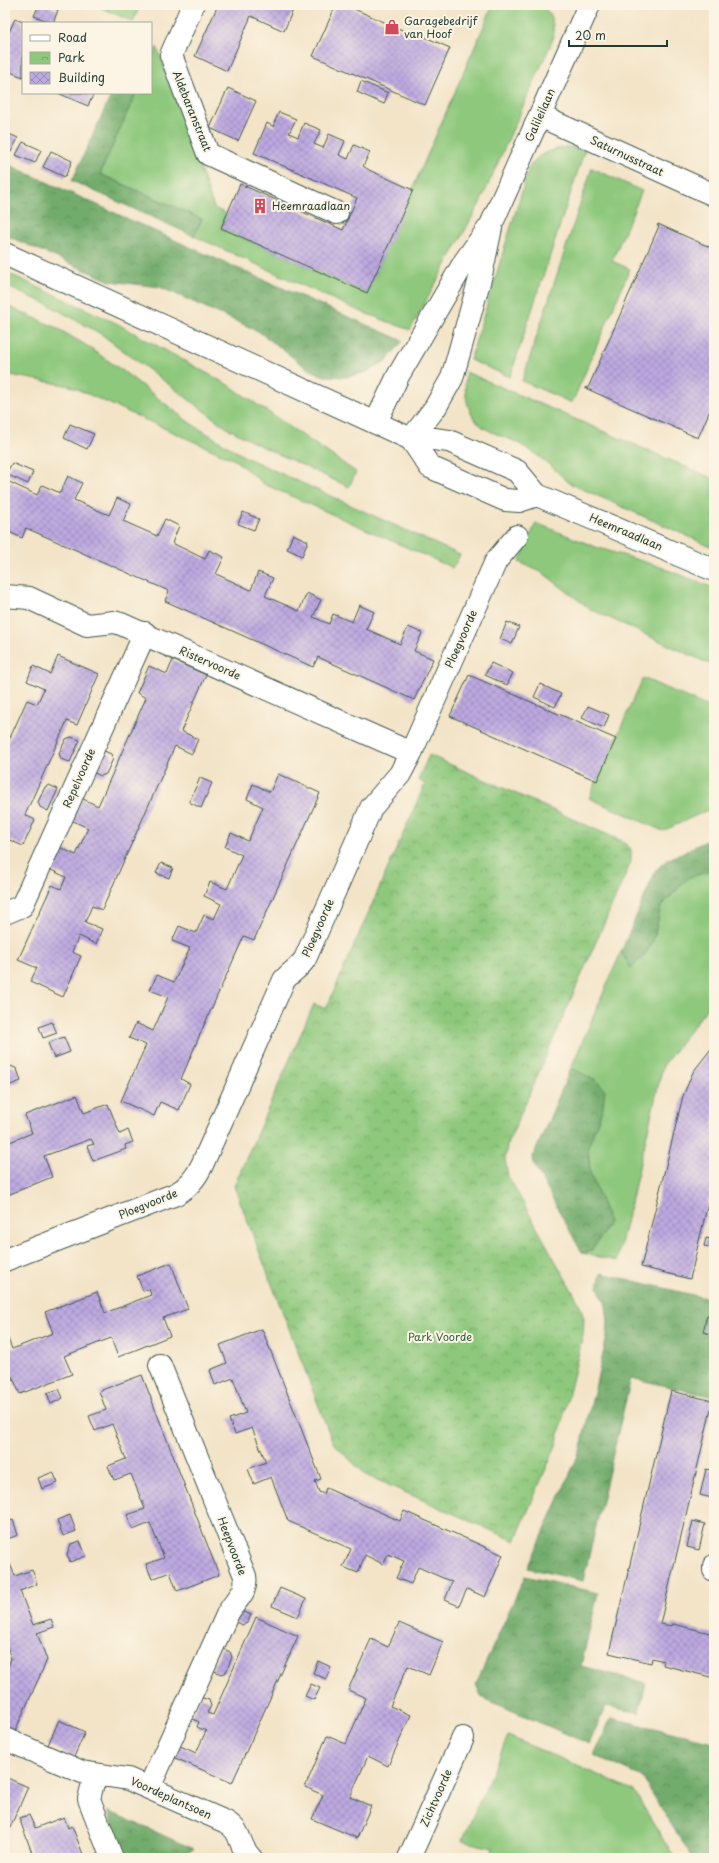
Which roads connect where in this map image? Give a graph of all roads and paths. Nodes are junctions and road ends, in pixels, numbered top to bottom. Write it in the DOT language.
graph roads {
  1 [pos="193,5"];
  2 [pos="589,5"];
  3 [pos="540,116"];
  4 [pos="714,195"];
  5 [pos="337,213"];
  6 [pos="491,225"];
  7 [pos="5,254"];
  8 [pos="376,422"];
  9 [pos="411,439"];
  10 [pos="537,495"];
  11 [pos="517,536"];
  12 [pos="714,570"];
  13 [pos="5,596"];
  14 [pos="144,633"];
  15 [pos="411,753"];
  16 [pos="5,913"];
  17 [pos="5,1260"];
  18 [pos="160,1365"];
  19 [pos="714,1566"];
  20 [pos="714,1570"];
  21 [pos="463,1738"];
  22 [pos="5,1739"];
  23 [pos="95,1775"];
  24 [pos="149,1788"];
  25 [pos="112,1858"];
  26 [pos="251,1858"];
  27 [pos="409,1858"];
  1 -- 5 [label="street, Aldebaranstraat"];
  2 -- 3 [label="street, Galileilaan"];
  3 -- 4 [label="street, Saturnusstraat"];
  3 -- 6 [label="street, Galileilaan"];
  6 -- 8 [label="street, Galileilaan"];
  6 -- 9 [label="street, Galileilaan"];
  7 -- 8 [label="street, Heemraadlaan"];
  8 -- 9 [label="street, Heemraadlaan"];
  9 -- 10 [label="street, Heemraadlaan"];
  9 -- 10 [label="street, Heemraadlaan"];
  10 -- 12 [label="street, Heemraadlaan"];
  11 -- 15 [label="street, Ploegvoorde"];
  13 -- 14 [label="street, Ristervoorde"];
  14 -- 15 [label="street, Ristervoorde"];
  14 -- 16 [label="street, Repelvoorde"];
  15 -- 17 [label="street, Ploegvoorde"];
  18 -- 24 [label="street, Heepvoorde"];
  19 -- 20 [label="street"];
  21 -- 27 [label="street, Zichtvoorde"];
  22 -- 23 [label="street, Voordeplantsoen"];
  23 -- 24 [label="street, Voordeplantsoen"];
  23 -- 25 [label="street"];
  24 -- 26 [label="street, Voordeplantsoen"];
}
